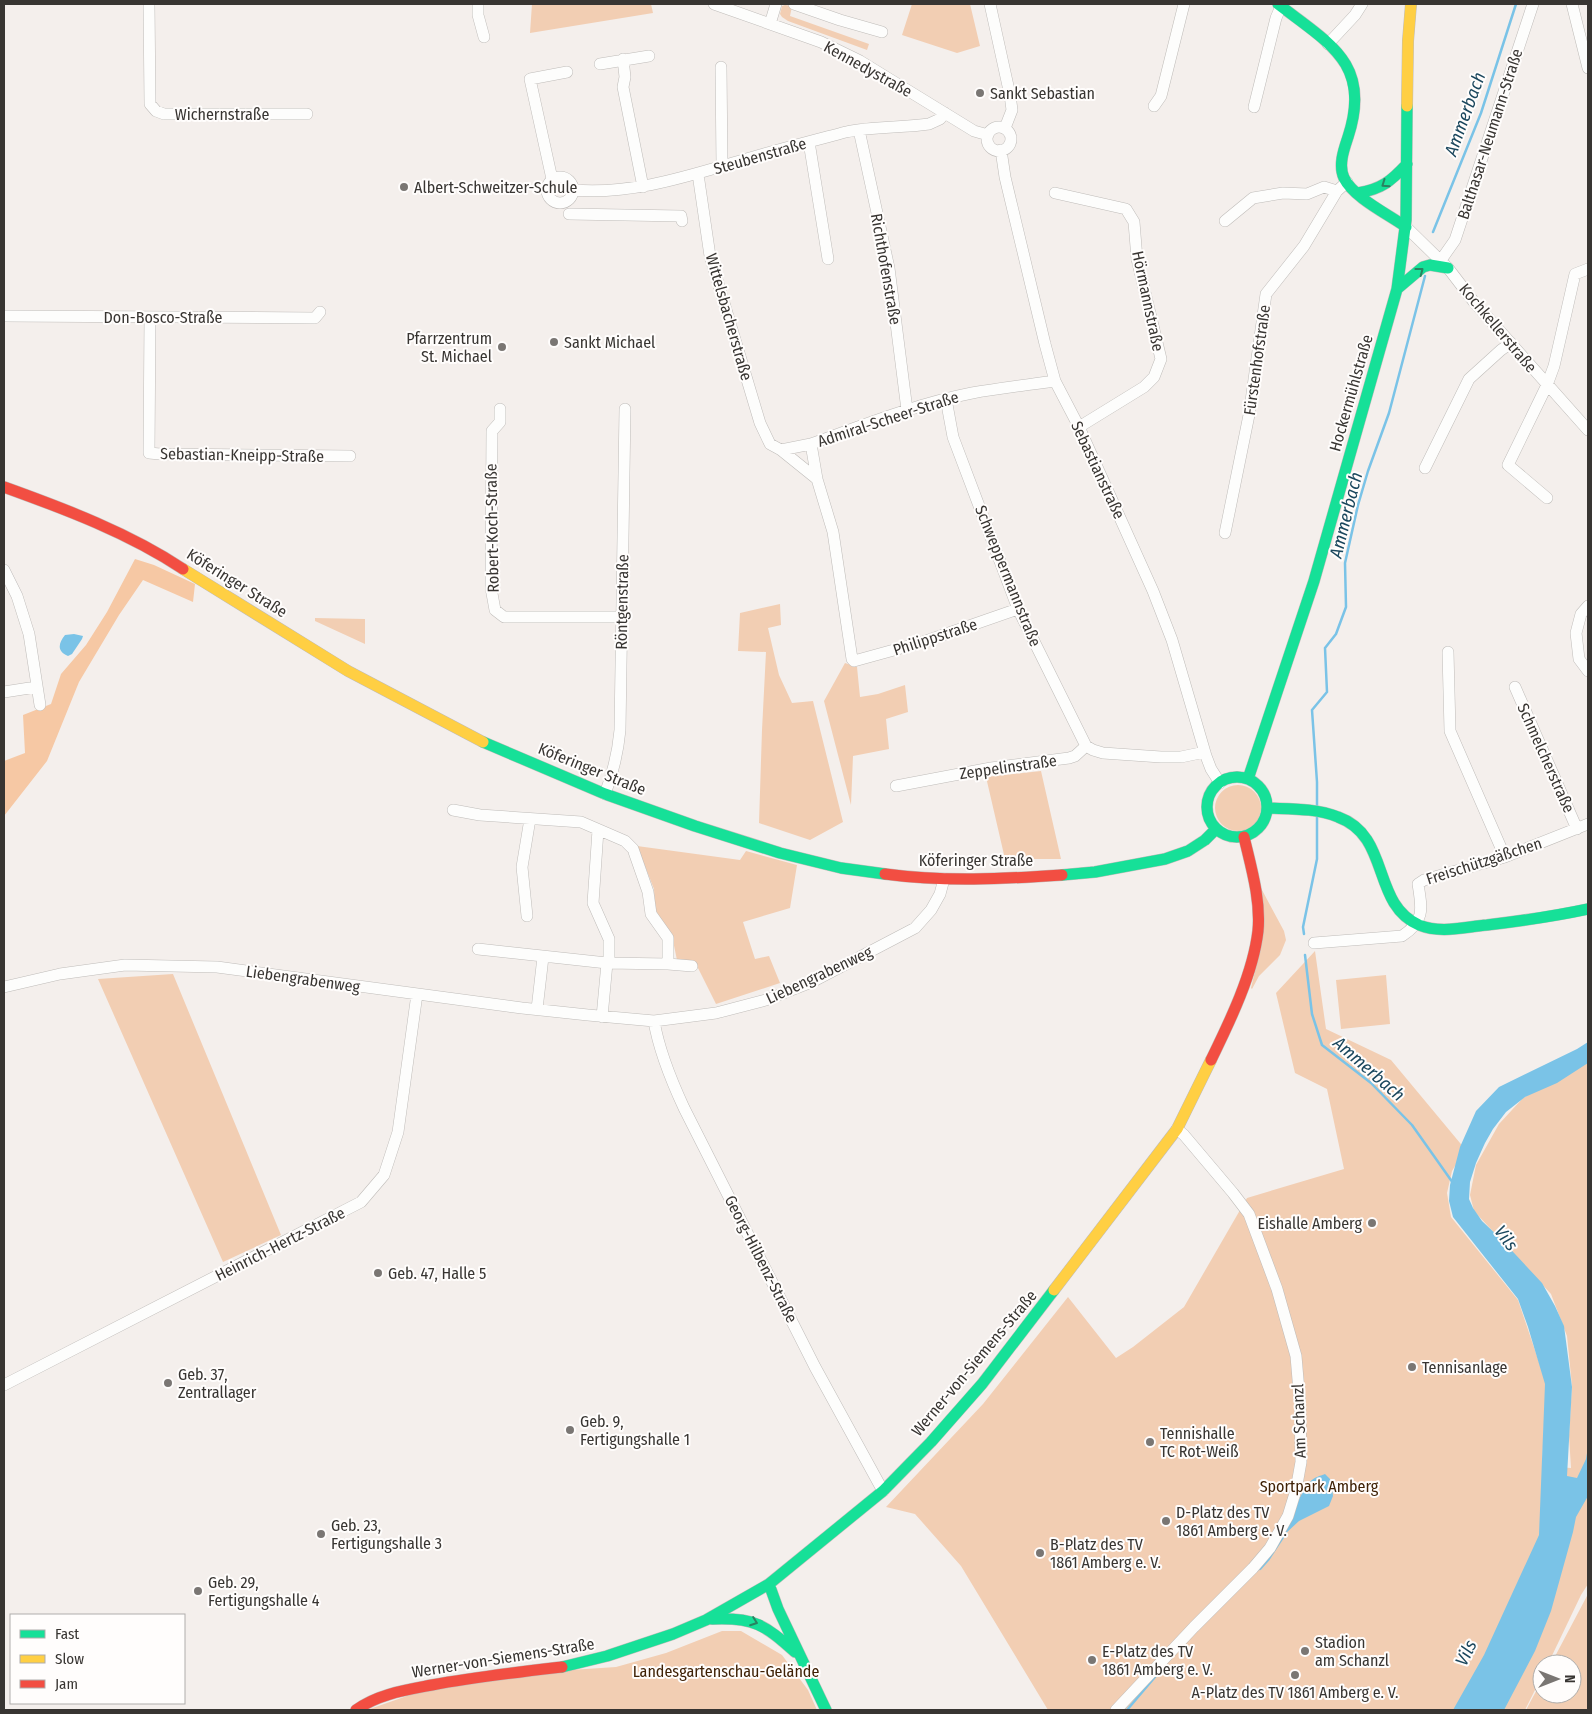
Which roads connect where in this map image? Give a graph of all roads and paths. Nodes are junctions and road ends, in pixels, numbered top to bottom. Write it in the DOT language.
graph roads {
  1 [pos="149,4"];
  2 [pos="478,4"];
  3 [pos="714,4"];
  4 [pos="776,4"];
  5 [pos="794,4"];
  6 [pos="990,4"];
  7 [pos="1184,4"];
  8 [pos="1362,4"];
  9 [pos="1411,4"];
  10 [pos="1533,4"];
  11 [pos="1572,4"];
  12 [pos="1281,5"];
  13 [pos="770,24"];
  14 [pos="882,32"];
  15 [pos="484,37"];
  16 [pos="1328,44"];
  17 [pos="649,56"];
  18 [pos="623,59"];
  19 [pos="600,64"];
  20 [pos="722,67"];
  21 [pos="1588,68"];
  22 [pos="567,72"];
  23 [pos="1154,106"];
  24 [pos="1254,107"];
  25 [pos="944,113"];
  26 [pos="308,114"];
  27 [pos="1005,128"];
  28 [pos="859,130"];
  29 [pos="988,135"];
  30 [pos="809,142"];
  31 [pos="1001,150"];
  32 [pos="1408,164"];
  33 [pos="722,166"];
  34 [pos="698,174"];
  35 [pos="552,179"];
  36 [pos="1346,182"];
  37 [pos="643,187"];
  38 [pos="573,190"];
  39 [pos="1336,191"];
  40 [pos="1056,193"];
  41 [pos="1358,193"];
  42 [pos="569,214"];
  43 [pos="1225,220"];
  44 [pos="682,221"];
  45 [pos="1406,227"];
  46 [pos="828,259"];
  47 [pos="1445,264"];
  48 [pos="1588,269"];
  49 [pos="1397,289"];
  50 [pos="320,312"];
  51 [pos="4,316"];
  52 [pos="150,317"];
  53 [pos="1511,343"];
  54 [pos="1055,381"];
  55 [pos="1547,385"];
  56 [pos="946,399"];
  57 [pos="500,409"];
  58 [pos="624,409"];
  59 [pos="907,410"];
  60 [pos="1078,427"];
  61 [pos="1588,430"];
  62 [pos="811,444"];
  63 [pos="781,450"];
  64 [pos="350,456"];
  65 [pos="1425,468"];
  66 [pos="817,479"];
  67 [pos="4,487"];
  68 [pos="1547,498"];
  69 [pos="1225,533"];
  70 [pos="4,570"];
  71 [pos="1588,606"];
  72 [pos="1018,609"];
  73 [pos="622,617"];
  74 [pos="1448,652"];
  75 [pos="1588,671"];
  76 [pos="1515,686"];
  77 [pos="36,687"];
  78 [pos="4,692"];
  79 [pos="40,705"];
  80 [pos="1086,746"];
  81 [pos="1205,752"];
  82 [pos="1248,779"];
  83 [pos="1220,783"];
  84 [pos="896,786"];
  85 [pos="605,794"];
  86 [pos="1267,808"];
  87 [pos="453,810"];
  88 [pos="530,819"];
  89 [pos="1588,824"];
  90 [pos="1216,829"];
  91 [pos="1577,829"];
  92 [pos="598,830"];
  93 [pos="1244,837"];
  94 [pos="1505,857"];
  95 [pos="944,879"];
  96 [pos="1588,909"];
  97 [pos="527,916"];
  98 [pos="1417,923"];
  99 [pos="1314,943"];
  100 [pos="478,949"];
  101 [pos="543,957"];
  102 [pos="607,963"];
  103 [pos="668,964"];
  104 [pos="692,966"];
  105 [pos="4,987"];
  106 [pos="417,994"];
  107 [pos="537,1010"];
  108 [pos="602,1017"];
  109 [pos="654,1021"];
  110 [pos="1177,1129"];
  111 [pos="4,1385"];
  112 [pos="883,1492"];
  113 [pos="769,1584"];
  114 [pos="706,1620"];
  115 [pos="802,1658"];
  116 [pos="356,1710"];
  117 [pos="826,1710"];
  118 [pos="1116,1710"];
  1 -- 26 [label="street, Wichernstraße"];
  2 -- 15 [label="street"];
  3 -- 13 [label="street, Kennedystraße"];
  4 -- 13 [label="street"];
  5 -- 14 [label="street"];
  6 -- 27 [label="street"];
  7 -- 23 [label="street"];
  8 -- 16 [label="street"];
  9 -- 32 [label="street, Hockermühlstraße"];
  10 -- 47 [label="street, Balthasar-Neumann-Straße"];
  11 -- 21 [label="street"];
  12 -- 16 [label="street"];
  12 -- 24 [label="street"];
  13 -- 25 [label="street, Kennedystraße"];
  16 -- 36 [label="street"];
  17 -- 18 [label="street"];
  18 -- 19 [label="street"];
  18 -- 37 [label="street"];
  20 -- 33 [label="street"];
  22 -- 35 [label="street"];
  25 -- 28 [label="street, Steubenstraße"];
  25 -- 29 [label="street, Kennedystraße"];
  27 -- 29 [label="street"];
  27 -- 31 [label="street"];
  28 -- 30 [label="street, Steubenstraße"];
  28 -- 59 [label="street, Richthofenstraße"];
  29 -- 31 [label="street"];
  30 -- 33 [label="street, Steubenstraße"];
  30 -- 46 [label="street"];
  31 -- 54 [label="street, Sebastianstraße"];
  32 -- 41 [label="street, one-way"];
  32 -- 45 [label="street, Hockermühlstraße"];
  33 -- 34 [label="street, Steubenstraße"];
  34 -- 37 [label="street, Steubenstraße"];
  34 -- 63 [label="street, Wittelsbacherstraße"];
  35 -- 38 [label="street"];
  35 -- 38 [label="street"];
  36 -- 39 [label="street, Fürstenhofstraße"];
  36 -- 41 [label="street"];
  37 -- 38 [label="street, Steubenstraße"];
  39 -- 43 [label="street"];
  39 -- 69 [label="street, Fürstenhofstraße"];
  40 -- 60 [label="street, Hörmannstraße"];
  41 -- 45 [label="street"];
  42 -- 44 [label="street"];
  45 -- 47 [label="street, Kochkellerstraße"];
  45 -- 49 [label="street, Hockermühlstraße"];
  49 -- 47 [label="street, one-way"];
  47 -- 53 [label="street, Kochkellerstraße"];
  48 -- 55 [label="street"];
  49 -- 82 [label="street, Hockermühlstraße"];
  50 -- 52 [label="street, Don-Bosco-Straße"];
  51 -- 52 [label="street, Don-Bosco-Straße"];
  52 -- 64 [label="street, Sebastian-Kneipp-Straße"];
  53 -- 55 [label="street, Kochkellerstraße"];
  53 -- 65 [label="street"];
  54 -- 56 [label="street, Admiral-Scheer-Straße"];
  54 -- 60 [label="street, Sebastianstraße"];
  55 -- 61 [label="street, Kochkellerstraße"];
  55 -- 68 [label="street"];
  56 -- 59 [label="street, Admiral-Scheer-Straße"];
  56 -- 72 [label="street, Schweppermannstraße"];
  57 -- 73 [label="street, Robert-Koch-Straße"];
  58 -- 73 [label="street, Röntgenstraße"];
  59 -- 62 [label="street, Admiral-Scheer-Straße"];
  60 -- 81 [label="street, Sebastianstraße"];
  62 -- 63 [label="street"];
  62 -- 66 [label="street"];
  63 -- 66 [label="street, Wittelsbacherstraße"];
  66 -- 72 [label="street, Philippstraße"];
  67 -- 85 [label="street, Köferinger Straße"];
  70 -- 77 [label="street"];
  71 -- 75 [label="street"];
  72 -- 80 [label="street, Schweppermannstraße"];
  73 -- 85 [label="street, Röntgenstraße"];
  74 -- 94 [label="street"];
  76 -- 91 [label="street, Schmelcherstraße"];
  77 -- 78 [label="street"];
  77 -- 79 [label="street"];
  80 -- 81 [label="street"];
  80 -- 84 [label="street, Zeppelinstraße"];
  81 -- 83 [label="street, Sebastianstraße"];
  82 -- 83 [label="street"];
  82 -- 86 [label="street"];
  83 -- 90 [label="street"];
  85 -- 95 [label="street, Köferinger Straße"];
  86 -- 93 [label="street"];
  86 -- 98 [label="street"];
  87 -- 88 [label="street"];
  88 -- 92 [label="street"];
  88 -- 97 [label="street"];
  89 -- 91 [label="street, Freischützgäßchen"];
  90 -- 93 [label="street"];
  90 -- 95 [label="street, Köferinger Straße"];
  91 -- 94 [label="street, Freischützgäßchen"];
  92 -- 102 [label="street"];
  92 -- 103 [label="street"];
  93 -- 110 [label="street, Werner-von-Siemens-Straße"];
  94 -- 98 [label="street, Freischützgäßchen"];
  95 -- 109 [label="street, Liebengrabenweg"];
  96 -- 98 [label="street"];
  98 -- 99 [label="street"];
  100 -- 101 [label="street"];
  101 -- 102 [label="street"];
  101 -- 107 [label="street"];
  102 -- 103 [label="street"];
  102 -- 108 [label="street"];
  103 -- 104 [label="street"];
  105 -- 106 [label="street, Liebengrabenweg"];
  106 -- 107 [label="street, Liebengrabenweg"];
  106 -- 111 [label="street, Heinrich-Hertz-Straße"];
  107 -- 108 [label="street, Liebengrabenweg"];
  108 -- 109 [label="street, Liebengrabenweg"];
  109 -- 112 [label="street, Georg-Hilbenz-Straße"];
  110 -- 112 [label="street, Werner-von-Siemens-Straße"];
  110 -- 118 [label="street, Am Schanzl"];
  112 -- 113 [label="street, Werner-von-Siemens-Straße"];
  113 -- 114 [label="street, Werner-von-Siemens-Straße"];
  113 -- 115 [label="street"];
  114 -- 115 [label="street, one-way"];
  114 -- 116 [label="street, Werner-von-Siemens-Straße"];
  115 -- 117 [label="street"];
}
